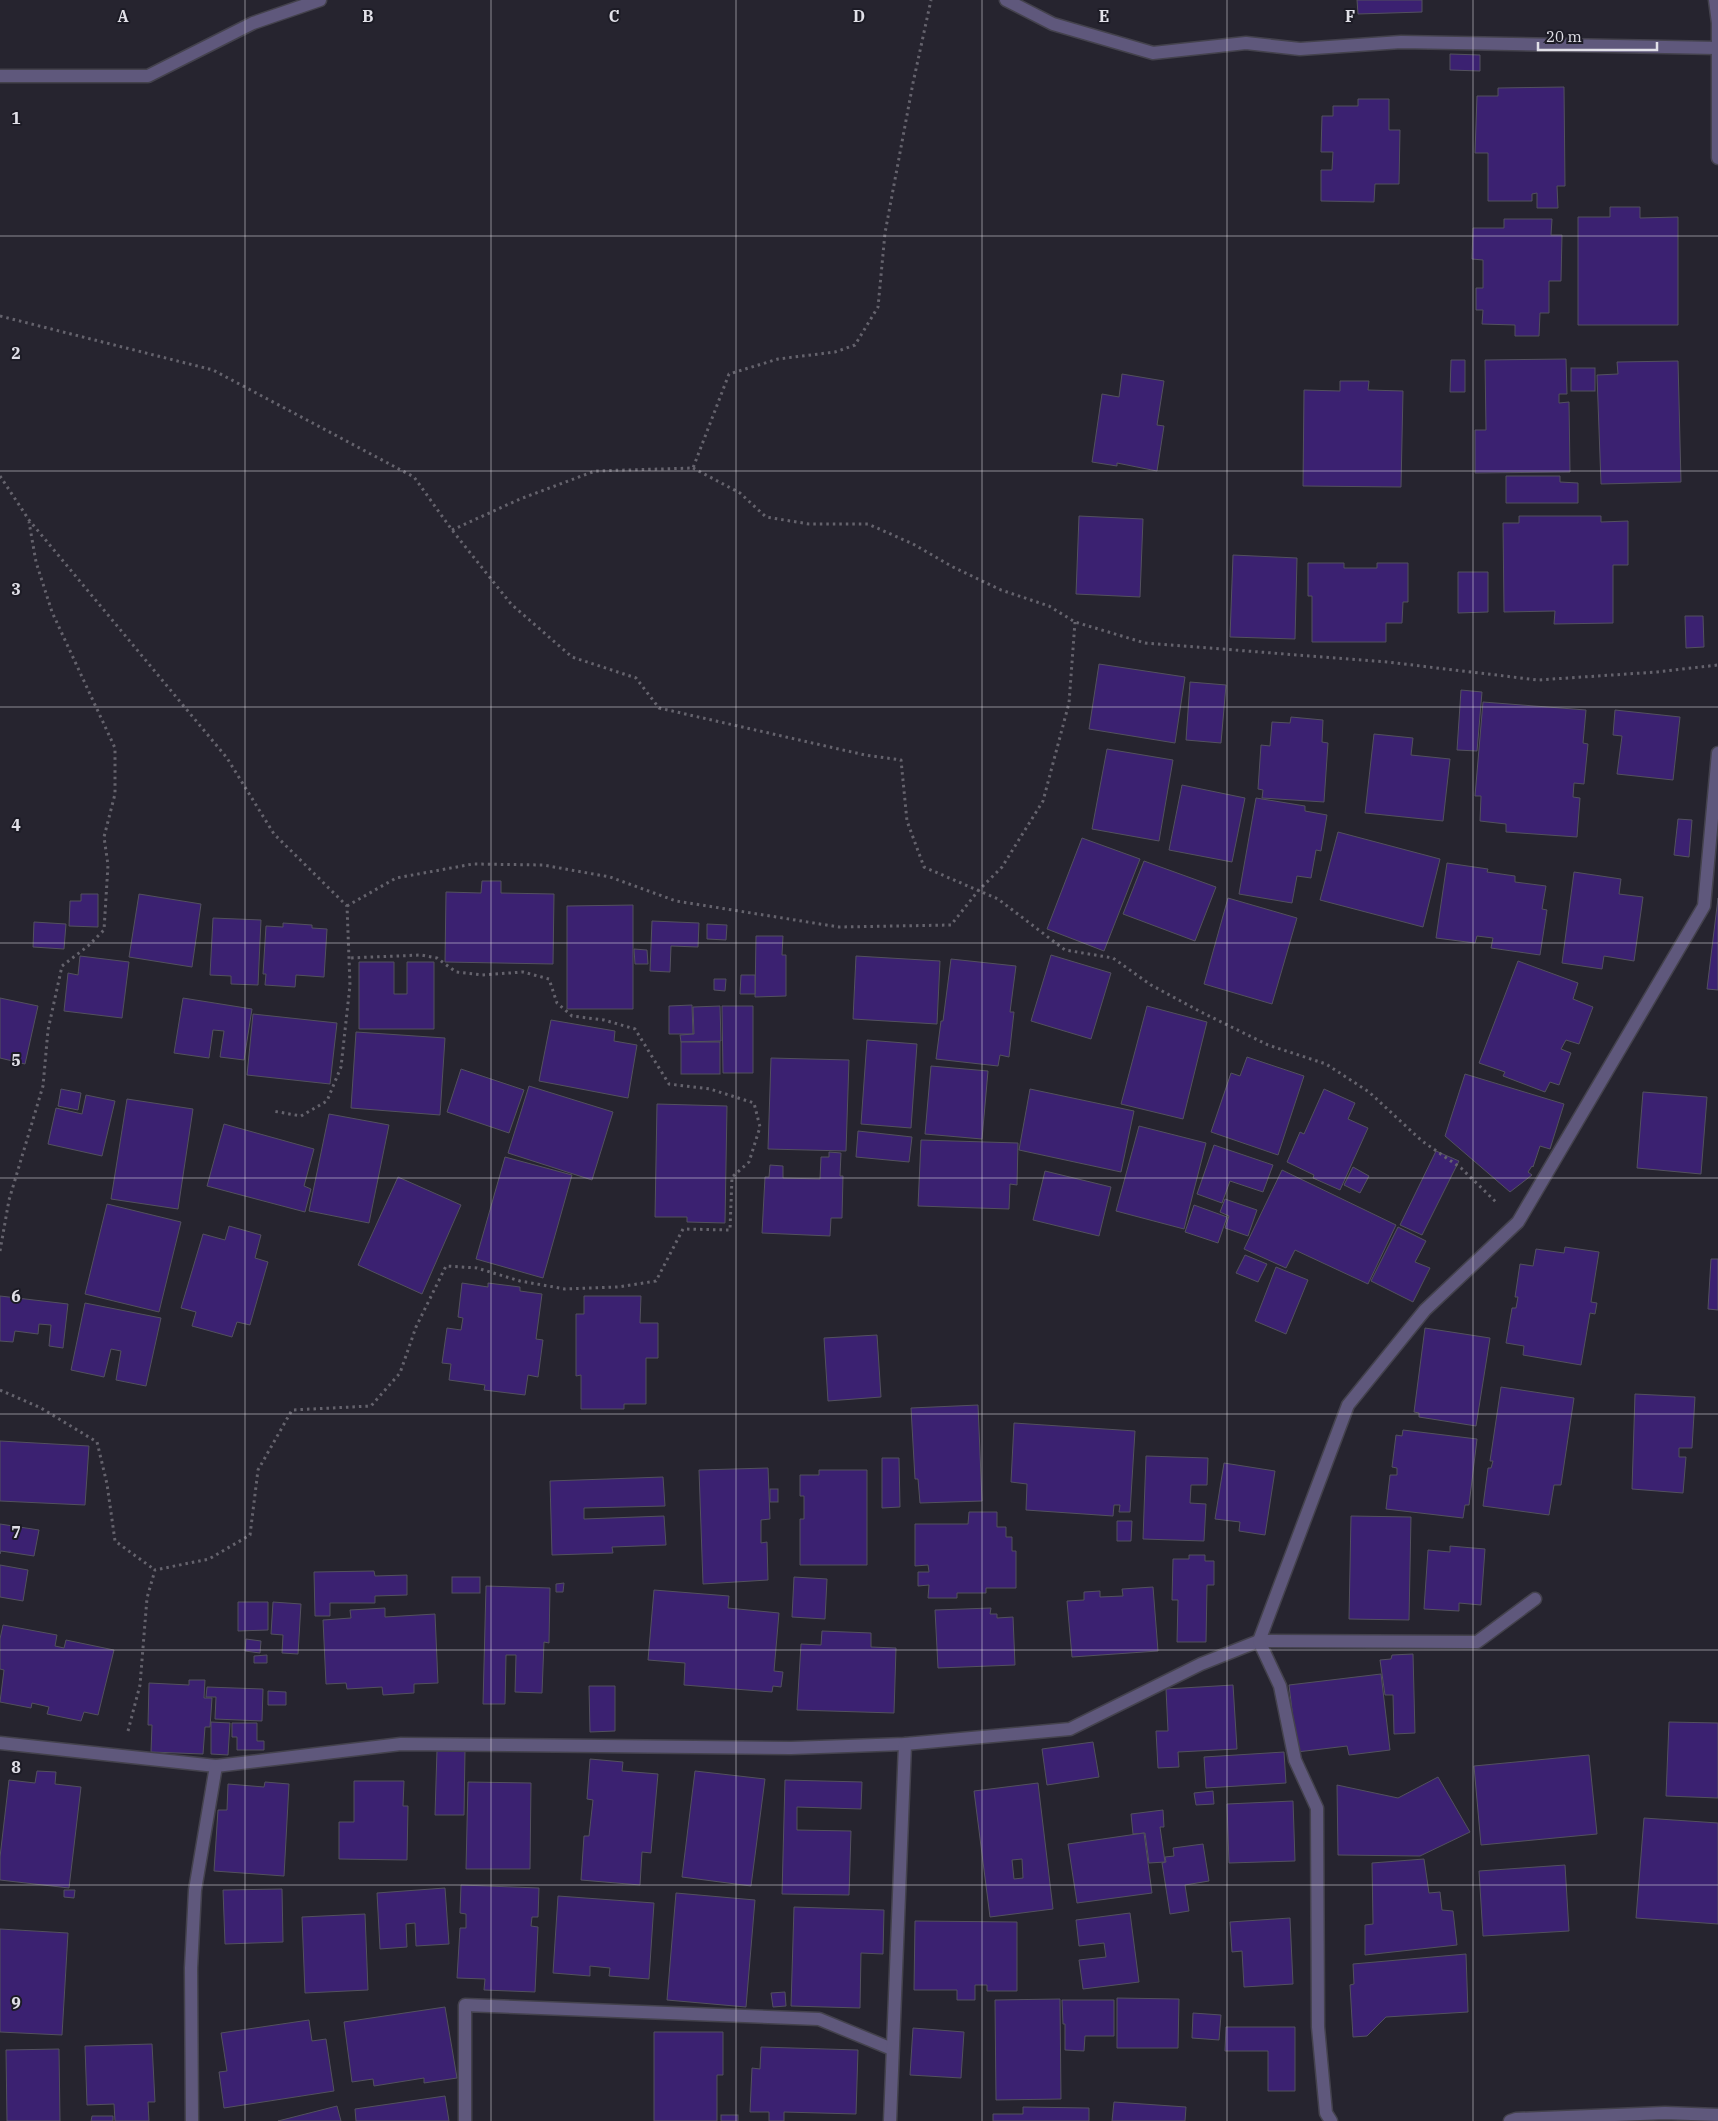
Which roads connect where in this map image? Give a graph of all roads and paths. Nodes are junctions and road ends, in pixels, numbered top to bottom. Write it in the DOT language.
graph roads {
  1 [pos="320,0"];
  2 [pos="931,0"];
  3 [pos="1006,0"];
  4 [pos="1714,0"];
  5 [pos="1718,23"];
  6 [pos="1716,48"];
  7 [pos="0,76"];
  8 [pos="1718,158"];
  9 [pos="0,316"];
  10 [pos="693,468"];
  11 [pos="0,476"];
  12 [pos="29,520"];
  13 [pos="452,530"];
  14 [pos="1075,622"];
  15 [pos="1718,665"];
  16 [pos="1718,753"];
  17 [pos="978,891"];
  18 [pos="347,906"];
  19 [pos="349,958"];
  20 [pos="273,1111"];
  21 [pos="1518,1222"];
  22 [pos="0,1250"];
  23 [pos="0,1390"];
  24 [pos="155,1570"];
  25 [pos="1535,1599"];
  26 [pos="1259,1641"];
  27 [pos="0,1742"];
  28 [pos="905,1744"];
  29 [pos="122,1756"];
  30 [pos="216,1766"];
  31 [pos="892,2049"];
  32 [pos="1718,2115"];
  33 [pos="192,2121"];
  34 [pos="465,2121"];
  35 [pos="890,2121"];
  36 [pos="1331,2121"];
  37 [pos="1510,2121"];
  1 -- 7 [label="street"];
  2 -- 10 [label="path"];
  3 -- 6 [label="street"];
  4 -- 5 [label="street"];
  5 -- 6 [label="street"];
  6 -- 8 [label="street"];
  9 -- 13 [label="path"];
  10 -- 13 [label="path"];
  10 -- 14 [label="path"];
  11 -- 12 [label="path"];
  12 -- 18 [label="path"];
  12 -- 22 [label="path"];
  13 -- 17 [label="path"];
  14 -- 15 [label="path"];
  14 -- 17 [label="path"];
  16 -- 21 [label="street"];
  17 -- 18 [label="path"];
  17 -- 21 [label="path"];
  18 -- 19 [label="path"];
  19 -- 20 [label="path"];
  19 -- 24 [label="path"];
  21 -- 26 [label="street"];
  23 -- 24 [label="path"];
  24 -- 29 [label="path"];
  25 -- 26 [label="street"];
  26 -- 28 [label="street"];
  26 -- 36 [label="street"];
  27 -- 29 [label="street"];
  28 -- 30 [label="street"];
  28 -- 31 [label="street"];
  29 -- 30 [label="street"];
  30 -- 33 [label="street"];
  31 -- 34 [label="street"];
  31 -- 35 [label="street"];
  32 -- 37 [label="street"];
}
